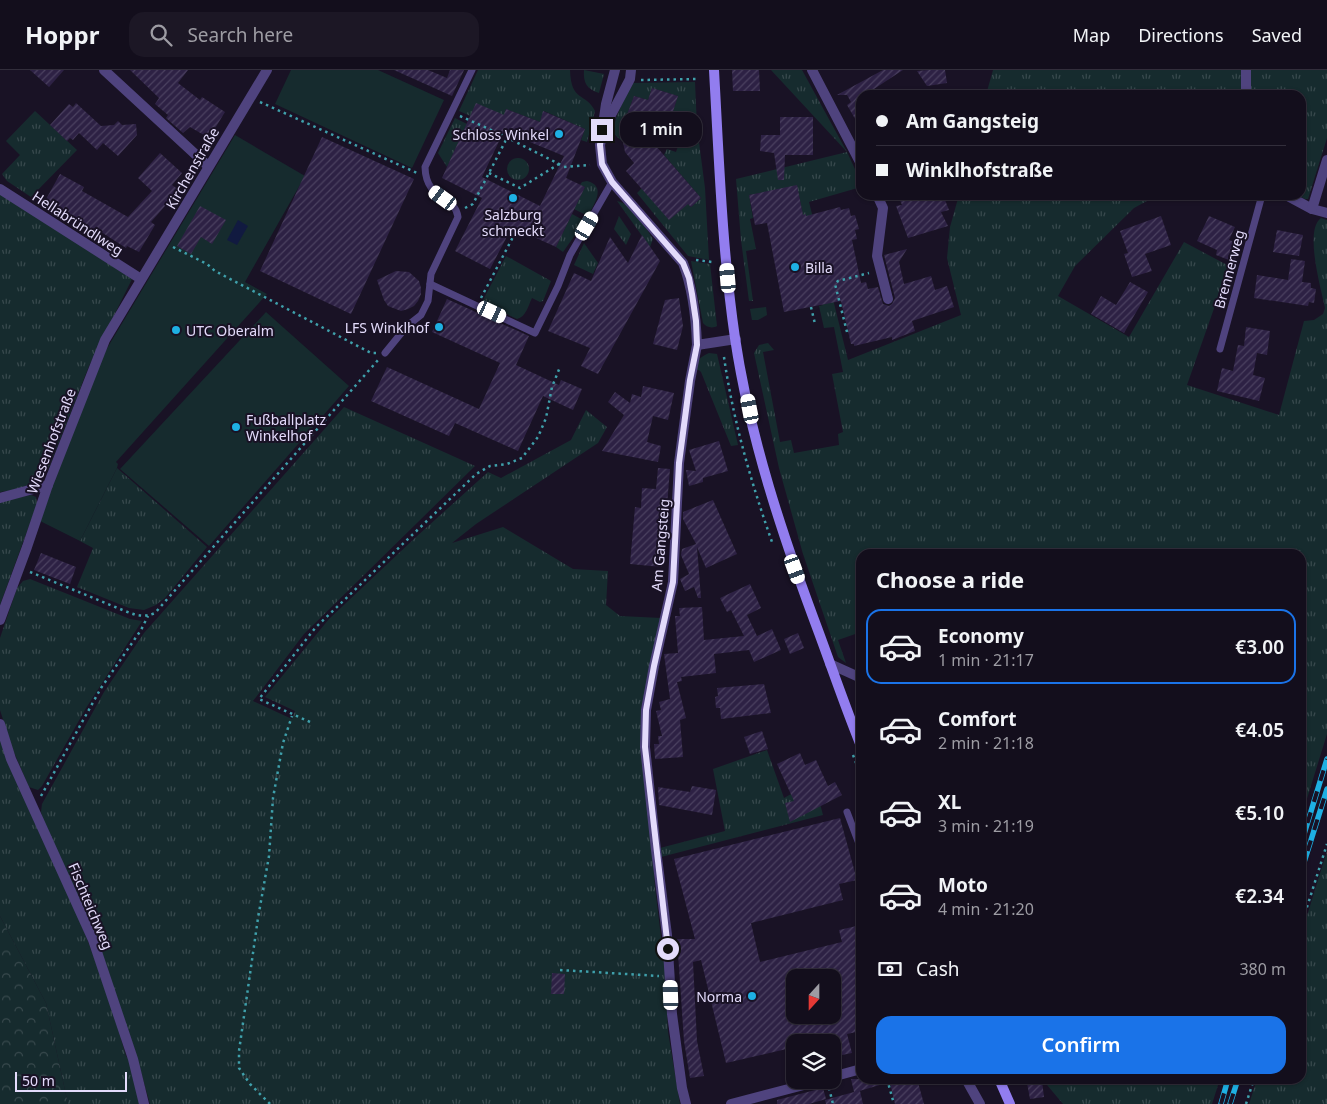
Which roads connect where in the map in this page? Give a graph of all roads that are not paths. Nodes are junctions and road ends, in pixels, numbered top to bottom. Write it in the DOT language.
graph roads {
  1 [pos="104,70"];
  2 [pos="267,70"];
  3 [pos="472,70"];
  4 [pos="615,70"];
  5 [pos="714,70"];
  6 [pos="812,70"];
  7 [pos="1246,70"];
  8 [pos="630,75"];
  9 [pos="1246,90"];
  10 [pos="602,130"];
  11 [pos="856,154"];
  12 [pos="1327,160"];
  13 [pos="208,166"];
  14 [pos="612,182"];
  15 [pos="0,189"];
  16 [pos="880,200"];
  17 [pos="1261,200"];
  18 [pos="1295,200"];
  19 [pos="1312,209"];
  20 [pos="1327,213"];
  21 [pos="141,279"];
  22 [pos="430,284"];
  23 [pos="888,298"];
  24 [pos="736,339"];
  25 [pos="697,345"];
  26 [pos="1220,349"];
  27 [pos="384,353"];
  28 [pos="48,485"];
  29 [pos="0,498"];
  30 [pos="0,620"];
  31 [pos="830,664"];
  32 [pos="856,676"];
  33 [pos="0,724"];
  34 [pos="856,733"];
  35 [pos="847,812"];
  36 [pos="856,835"];
  37 [pos="856,1070"];
  38 [pos="841,1075"];
  39 [pos="969,1084"];
  40 [pos="1001,1084"];
  41 [pos="788,1089"];
  42 [pos="144,1104"];
  43 [pos="686,1104"];
  44 [pos="731,1104"];
  45 [pos="980,1104"];
  46 [pos="1010,1104"];
  1 -- 13 [label="street"];
  2 -- 13 [label="street, Kirchenstraße"];
  3 -- 22 [label="lane"];
  4 -- 10 [label="street"];
  5 -- 24 [label="main road"];
  6 -- 11 [label="street"];
  7 -- 9 [label="street"];
  8 -- 10 [label="street"];
  10 -- 14 [label="street, Am Gangsteig"];
  12 -- 19 [label="street"];
  13 -- 21 [label="street, Kirchenstraße"];
  14 -- 22 [label="lane"];
  14 -- 25 [label="street, Am Gangsteig"];
  15 -- 21 [label="street, Hellabründlweg"];
  16 -- 23 [label="street"];
  17 -- 26 [label="lane, Brennerweg"];
  18 -- 19 [label="street"];
  19 -- 20 [label="street"];
  21 -- 28 [label="street, Wiesenhofstraße"];
  22 -- 27 [label="lane"];
  24 -- 25 [label="street"];
  24 -- 31 [label="main road"];
  25 -- 43 [label="street, Am Gangsteig"];
  28 -- 29 [label="street"];
  28 -- 30 [label="street, Wiesenhofstraße"];
  31 -- 32 [label="street"];
  31 -- 34 [label="main road"];
  33 -- 42 [label="street, Fischteichweg"];
  35 -- 36 [label="lane"];
  37 -- 38 [label="street"];
  39 -- 45 [label="street"];
  40 -- 46 [label="main road"];
  41 -- 44 [label="street"];
}
